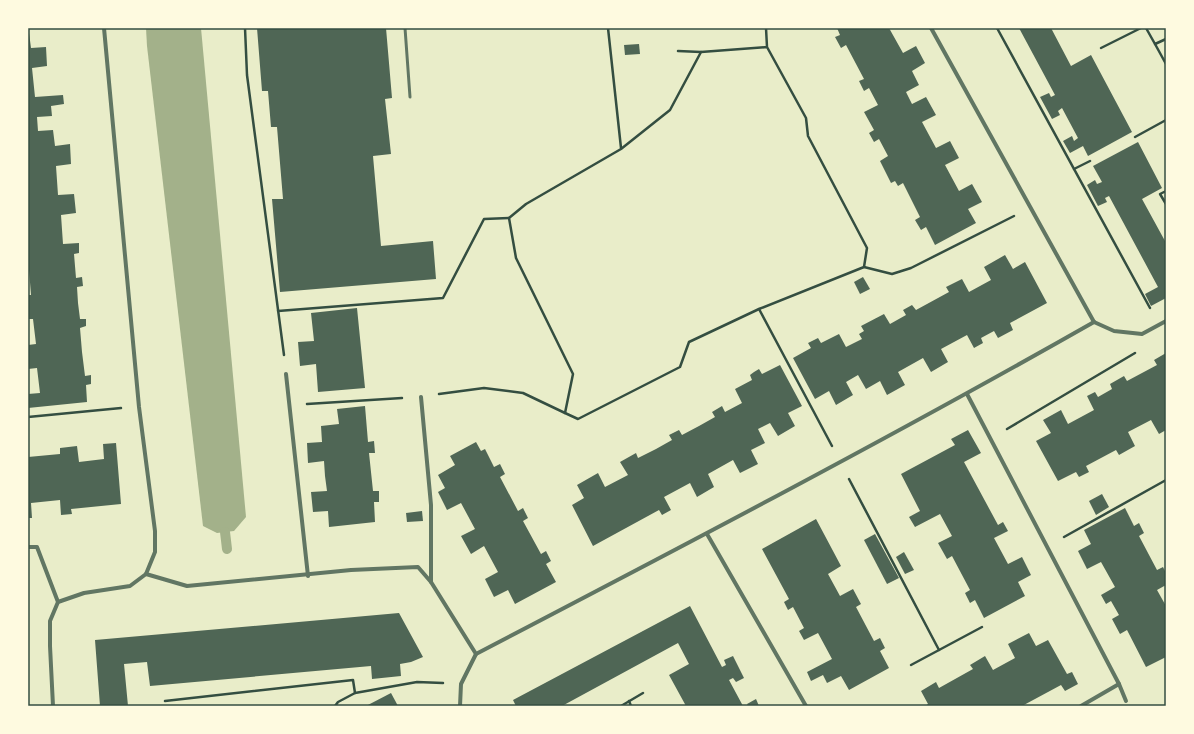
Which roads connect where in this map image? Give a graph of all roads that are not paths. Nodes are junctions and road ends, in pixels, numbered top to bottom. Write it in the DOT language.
graph roads {
  1 [pos="104,28"];
  2 [pos="405,28"];
  3 [pos="931,28"];
  4 [pos="410,96"];
  5 [pos="1166,321"];
  6 [pos="1094,322"];
  7 [pos="286,374"];
  8 [pos="967,394"];
  9 [pos="421,397"];
  10 [pos="707,534"];
  11 [pos="28,547"];
  12 [pos="146,574"];
  13 [pos="308,576"];
  14 [pos="431,582"];
  15 [pos="58,602"];
  16 [pos="476,654"];
  17 [pos="1119,684"];
  18 [pos="1126,701"];
  19 [pos="53,706"];
  20 [pos="460,706"];
  21 [pos="806,706"];
  22 [pos="1081,706"];
  1 -- 12 [label="street"];
  2 -- 4 [label="lane"];
  3 -- 6 [label="street"];
  5 -- 6 [label="street"];
  6 -- 8 [label="street"];
  7 -- 13 [label="street"];
  8 -- 10 [label="street"];
  8 -- 17 [label="street"];
  9 -- 14 [label="street"];
  10 -- 16 [label="street"];
  10 -- 21 [label="street"];
  11 -- 15 [label="street"];
  12 -- 13 [label="street"];
  12 -- 15 [label="street"];
  13 -- 14 [label="street"];
  14 -- 16 [label="street"];
  15 -- 19 [label="street"];
  16 -- 20 [label="street"];
  17 -- 18 [label="street"];
  17 -- 22 [label="street"];
}
